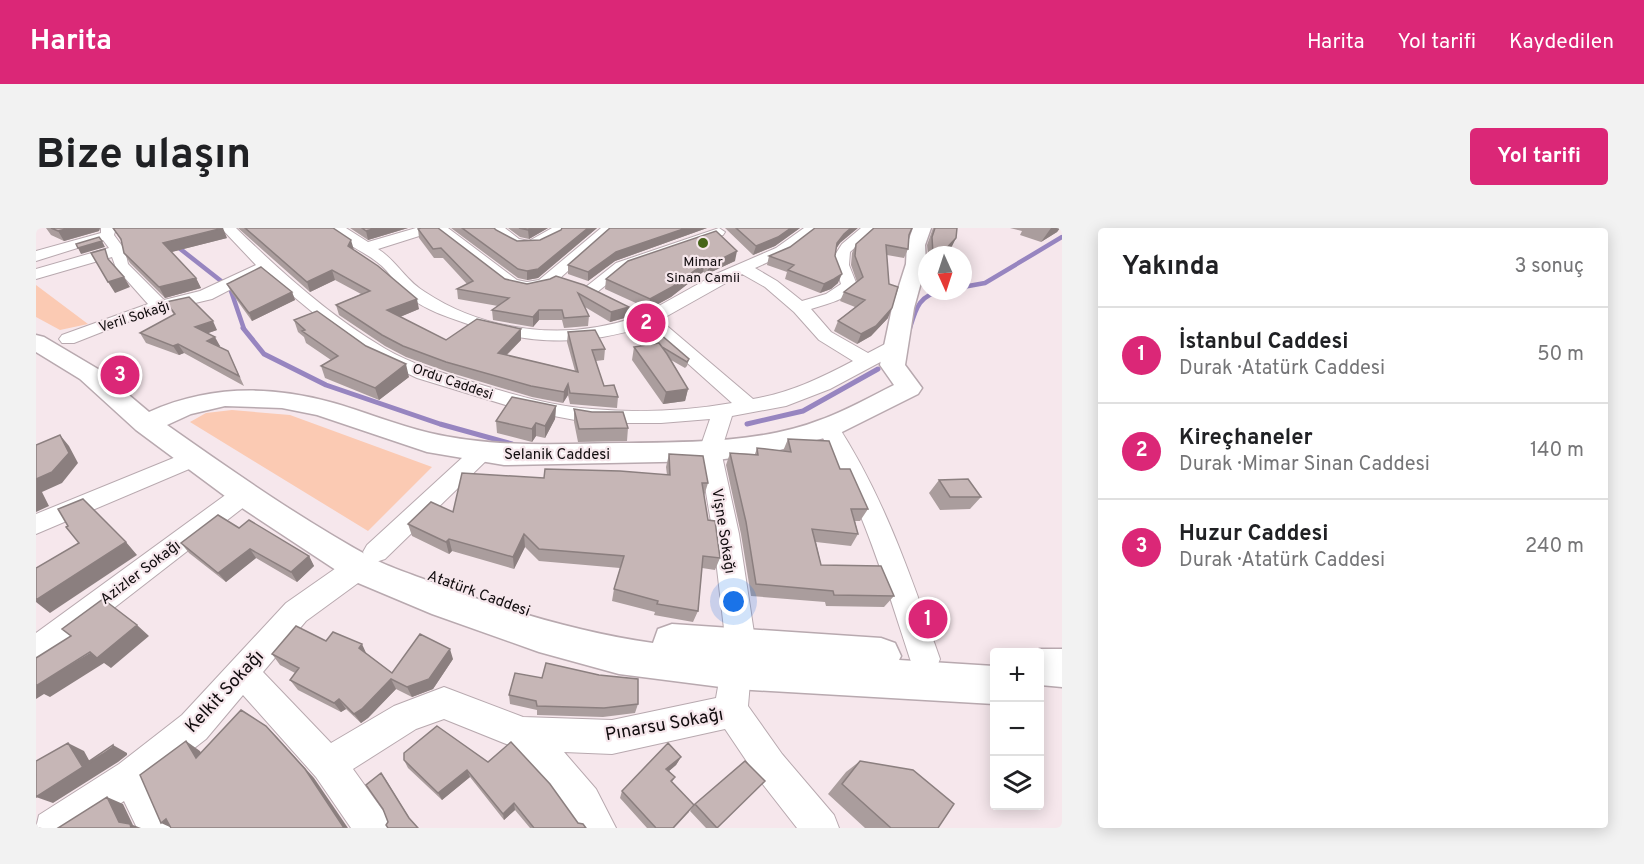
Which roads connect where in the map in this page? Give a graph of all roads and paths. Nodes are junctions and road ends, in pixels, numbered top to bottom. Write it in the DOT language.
graph roads {
  1 [pos="228,228"];
  2 [pos="336,228"];
  3 [pos="431,228"];
  4 [pos="439,228"];
  5 [pos="497,228"];
  6 [pos="561,228"];
  7 [pos="609,228"];
  8 [pos="813,228"];
  9 [pos="870,228"];
  10 [pos="922,228"];
  11 [pos="108,231"];
  12 [pos="722,238"];
  13 [pos="364,248"];
  14 [pos="118,250"];
  15 [pos="36,255"];
  16 [pos="265,265"];
  17 [pos="747,265"];
  18 [pos="36,274"];
  19 [pos="552,276"];
  20 [pos="590,290"];
  21 [pos="160,306"];
  22 [pos="800,308"];
  23 [pos="649,319"];
  24 [pos="36,322"];
  25 [pos="52,340"];
  26 [pos="894,347"];
  27 [pos="867,361"];
  28 [pos="748,406"];
  29 [pos="723,411"];
  30 [pos="156,419"];
  31 [pos="828,428"];
  32 [pos="483,451"];
  33 [pos="710,452"];
  34 [pos="193,458"];
  35 [pos="244,494"];
  36 [pos="36,525"];
  37 [pos="368,559"];
  38 [pos="36,650"];
  39 [pos="738,658"];
  40 [pos="925,659"];
  41 [pos="990,664"];
  42 [pos="1044,667"];
  43 [pos="1062,668"];
  44 [pos="243,672"];
  45 [pos="990,685"];
  46 [pos="1044,688"];
  47 [pos="1062,689"];
  48 [pos="732,711"];
  49 [pos="523,734"];
  50 [pos="328,765"];
  51 [pos="130,776"];
  52 [pos="52,828"];
  53 [pos="156,828"];
  54 [pos="373,828"];
  55 [pos="598,828"];
  56 [pos="821,828"];
  1 -- 16 [label="street, Ordu Caddesi"];
  2 -- 13 [label="street"];
  3 -- 13 [label="street"];
  4 -- 19 [label="street"];
  5 -- 6 [label="street"];
  7 -- 19 [label="street"];
  8 -- 17 [label="street"];
  9 -- 22 [label="street"];
  10 -- 26 [label="main road"];
  11 -- 14 [label="street"];
  11 -- 15 [label="street"];
  12 -- 17 [label="street"];
  12 -- 20 [label="street"];
  13 -- 23 [label="street"];
  14 -- 18 [label="street"];
  14 -- 21 [label="street"];
  16 -- 21 [label="street, Veril Sokağı"];
  16 -- 29 [label="street, Ordu Caddesi"];
  17 -- 22 [label="street"];
  17 -- 23 [label="street"];
  19 -- 20 [label="street"];
  20 -- 23 [label="street"];
  21 -- 25 [label="street, Veril Sokağı"];
  22 -- 27 [label="street"];
  23 -- 28 [label="street"];
  24 -- 25 [label="main road, Atatürk Caddesi"];
  25 -- 30 [label="main road, Atatürk Caddesi"];
  26 -- 27 [label="street, Ordu Caddesi"];
  26 -- 31 [label="main road, Selanik Caddesi"];
  27 -- 28 [label="street, Ordu Caddesi"];
  28 -- 29 [label="street, Ordu Caddesi"];
  29 -- 33 [label="street"];
  30 -- 32 [label="main road, Selanik Caddesi"];
  30 -- 34 [label="main road, Atatürk Caddesi"];
  30 -- 37 [label="main road, Atatürk Caddesi"];
  31 -- 33 [label="main road, Selanik Caddesi"];
  31 -- 40 [label="street"];
  32 -- 33 [label="main road, Selanik Caddesi"];
  32 -- 37 [label="street, Kelkit Sokağı"];
  33 -- 39 [label="street, Vişne Sokağı"];
  34 -- 35 [label="main road, Atatürk Caddesi"];
  34 -- 36 [label="street"];
  35 -- 37 [label="main road, Atatürk Caddesi"];
  35 -- 38 [label="street, Azizler Sokağı"];
  37 -- 39 [label="main road, Atatürk Caddesi"];
  37 -- 44 [label="street, Kelkit Sokağı"];
  39 -- 40 [label="main road, Atatürk Caddesi"];
  39 -- 45 [label="main road, Atatürk Caddesi"];
  39 -- 48 [label="street"];
  40 -- 41 [label="main road, Atatürk Caddesi"];
  42 -- 43 [label="main road"];
  44 -- 50 [label="street"];
  44 -- 51 [label="street, Kelkit Sokağı"];
  46 -- 47 [label="main road"];
  48 -- 49 [label="street, Pınarsu Sokağı"];
  48 -- 56 [label="street"];
  49 -- 50 [label="street, Pınarsu Sokağı"];
  49 -- 55 [label="street, Pınarsu Sokağı"];
  50 -- 54 [label="street"];
  51 -- 52 [label="street, Kelkit Sokağı"];
  51 -- 53 [label="street"];
}
